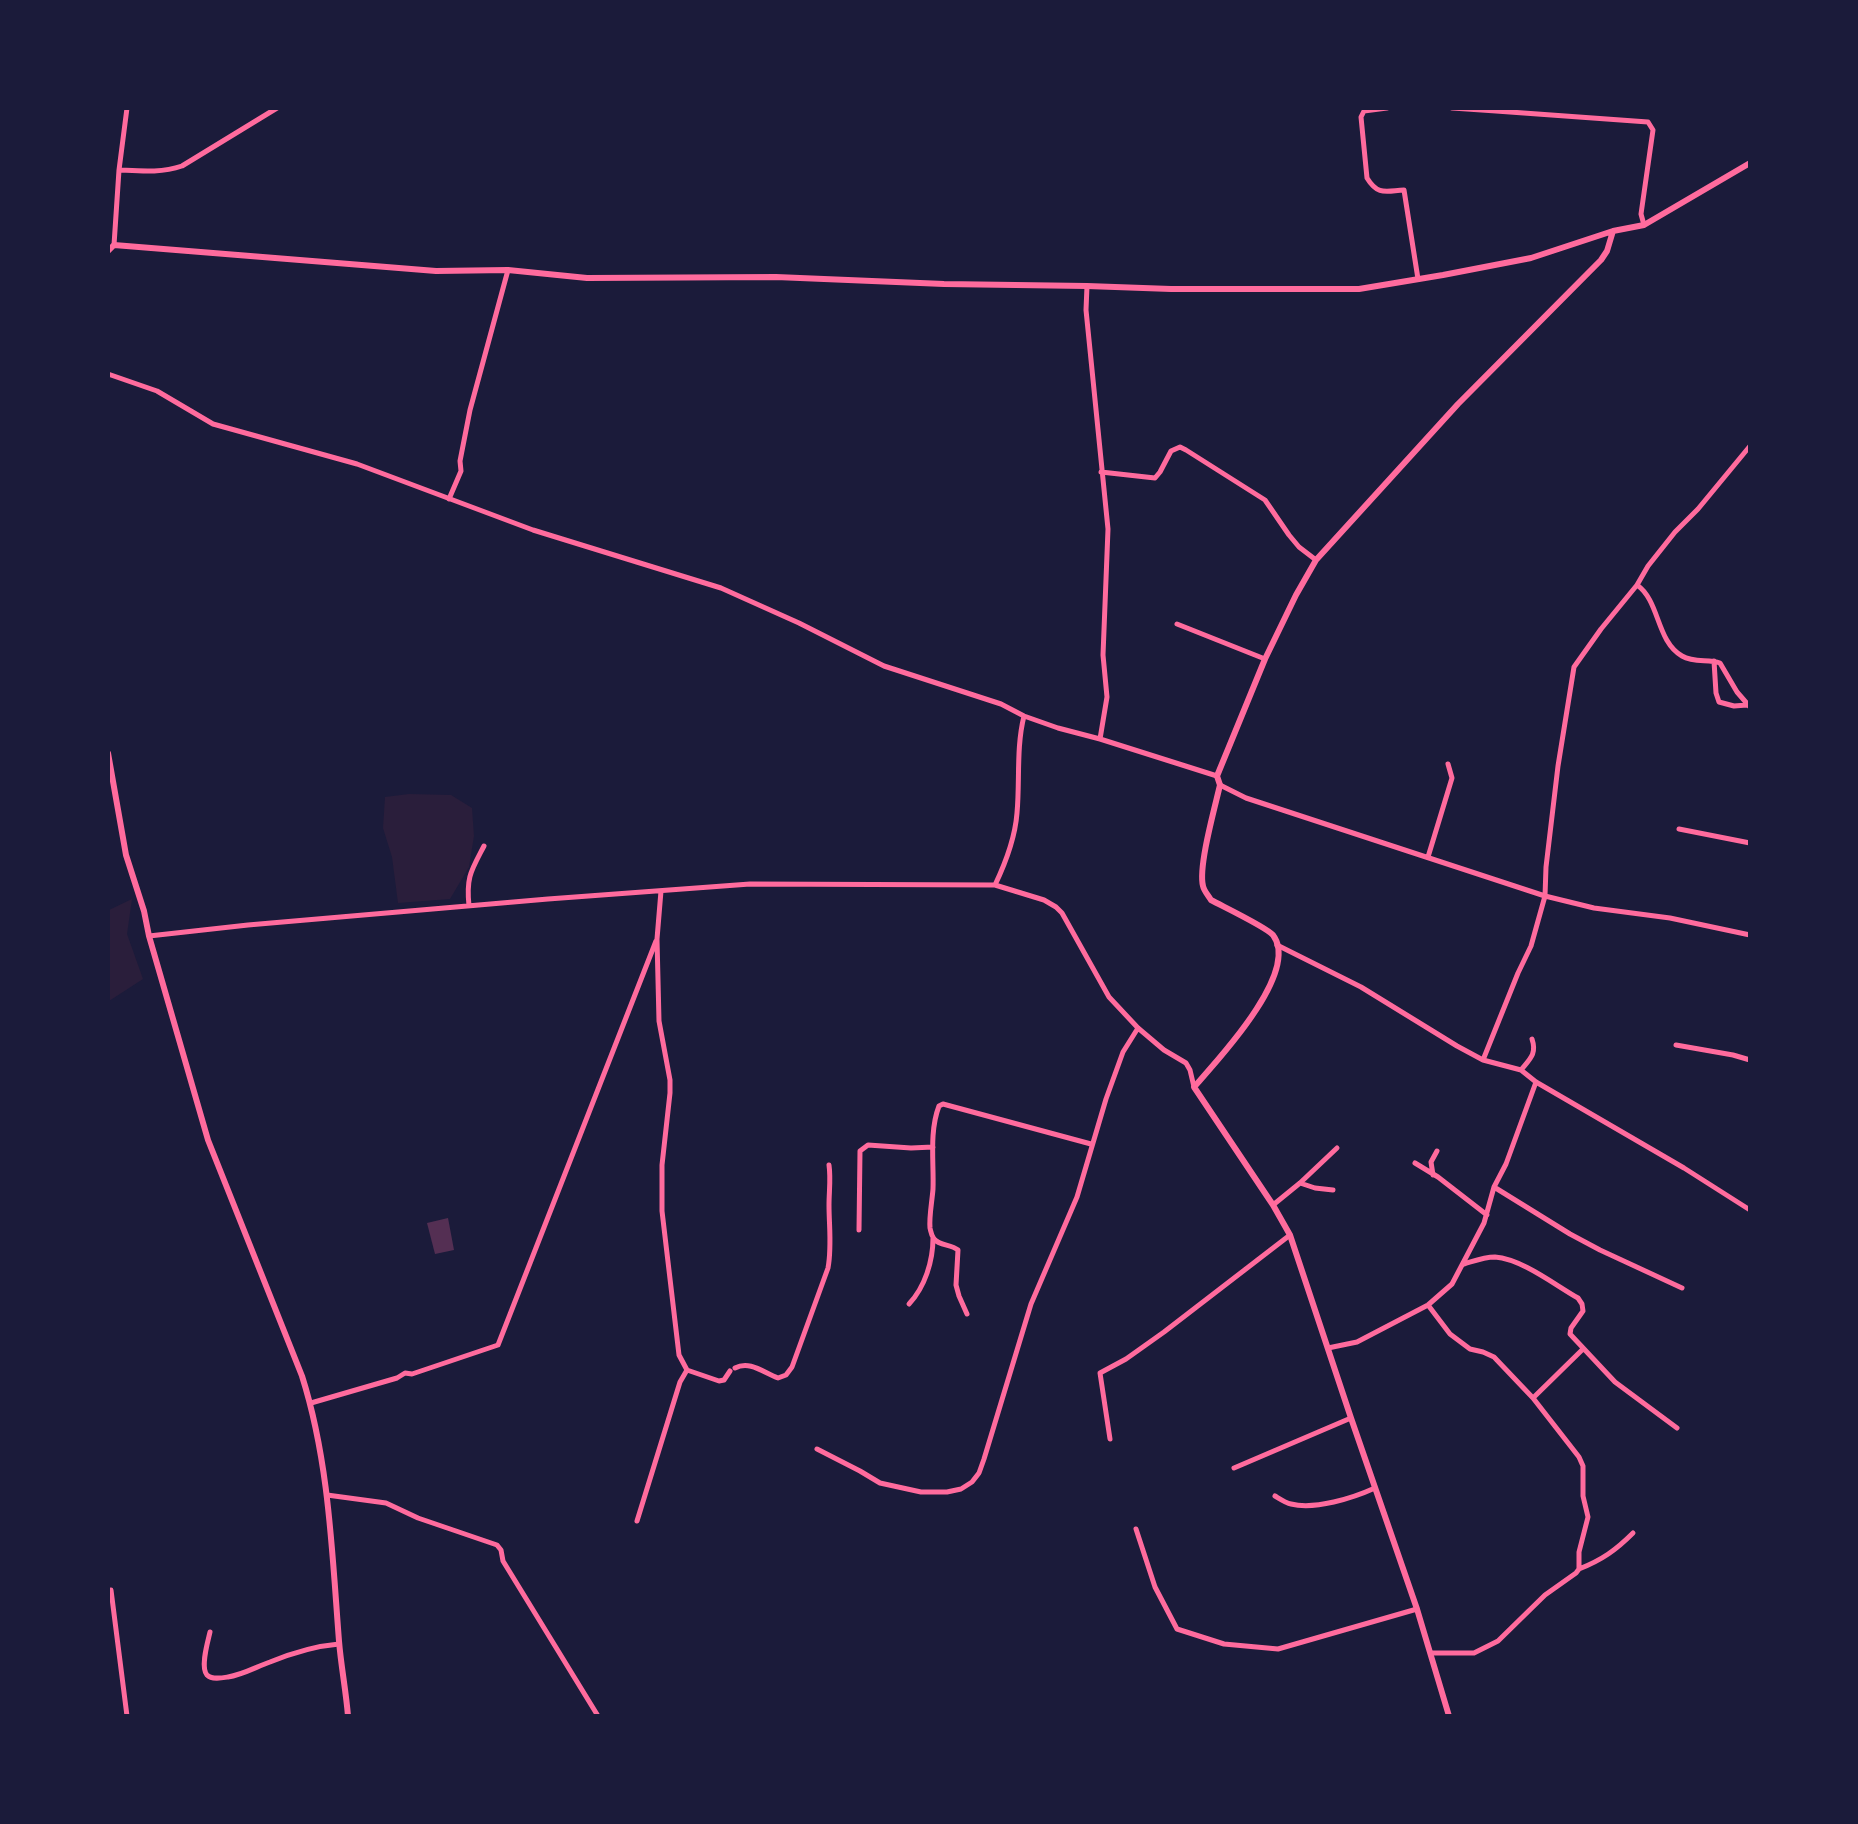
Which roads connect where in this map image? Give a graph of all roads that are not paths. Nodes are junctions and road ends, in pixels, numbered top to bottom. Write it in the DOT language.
graph roads {
  1 [pos="127,108"];
  2 [pos="276,108"];
  3 [pos="1387,108"];
  4 [pos="1452,108"];
  5 [pos="1496,110"];
  6 [pos="1749,163"];
  7 [pos="119,170"];
  8 [pos="1644,225"];
  9 [pos="1613,231"];
  10 [pos="114,245"];
  11 [pos="108,251"];
  12 [pos="508,270"];
  13 [pos="1418,279"];
  14 [pos="1087,286"];
  15 [pos="108,374"];
  16 [pos="1749,446"];
  17 [pos="1101,472"];
  18 [pos="449,499"];
  19 [pos="1316,560"];
  20 [pos="1637,586"];
  21 [pos="1177,624"];
  22 [pos="1265,659"];
  23 [pos="1714,661"];
  24 [pos="1749,707"];
  25 [pos="1024,716"];
  26 [pos="1100,739"];
  27 [pos="108,753"];
  28 [pos="1448,764"];
  29 [pos="1217,776"];
  30 [pos="1220,785"];
  31 [pos="1679,829"];
  32 [pos="1749,843"];
  33 [pos="484,846"];
  34 [pos="1428,857"];
  35 [pos="995,885"];
  36 [pos="661,891"];
  37 [pos="1545,896"];
  38 [pos="469,906"];
  39 [pos="1749,935"];
  40 [pos="149,936"];
  41 [pos="657,939"];
  42 [pos="1277,945"];
  43 [pos="1138,1028"];
  44 [pos="1532,1039"];
  45 [pos="1676,1045"];
  46 [pos="1483,1060"];
  47 [pos="1749,1060"];
  48 [pos="1521,1070"];
  49 [pos="1536,1082"];
  50 [pos="1194,1087"];
  51 [pos="1091,1144"];
  52 [pos="933,1147"];
  53 [pos="1336,1148"];
  54 [pos="1437,1151"];
  55 [pos="1415,1163"];
  56 [pos="829,1165"];
  57 [pos="1433,1175"];
  58 [pos="1300,1183"];
  59 [pos="1494,1187"];
  60 [pos="1333,1190"];
  61 [pos="1273,1205"];
  62 [pos="1749,1210"];
  63 [pos="1487,1215"];
  64 [pos="859,1230"];
  65 [pos="1290,1235"];
  66 [pos="933,1238"];
  67 [pos="1464,1264"];
  68 [pos="1682,1288"];
  69 [pos="909,1304"];
  70 [pos="1428,1305"];
  71 [pos="967,1314"];
  72 [pos="1328,1348"];
  73 [pos="1583,1349"];
  74 [pos="687,1370"];
  75 [pos="1533,1398"];
  76 [pos="311,1403"];
  77 [pos="1351,1418"];
  78 [pos="1677,1428"];
  79 [pos="1110,1439"];
  80 [pos="817,1448"];
  81 [pos="1234,1468"];
  82 [pos="1375,1488"];
  83 [pos="327,1495"];
  84 [pos="1275,1496"];
  85 [pos="637,1521"];
  86 [pos="1136,1529"];
  87 [pos="1633,1533"];
  88 [pos="1579,1569"];
  89 [pos="111,1590"];
  90 [pos="1417,1609"];
  91 [pos="210,1632"];
  92 [pos="339,1644"];
  93 [pos="1431,1653"];
  94 [pos="127,1716"];
  95 [pos="348,1716"];
  96 [pos="597,1716"];
  97 [pos="1450,1716"];
  1 -- 7 [label="street"];
  2 -- 7 [label="street"];
  3 -- 13 [label="street"];
  4 -- 5 [label="street"];
  5 -- 8 [label="street"];
  6 -- 8 [label="street"];
  7 -- 10 [label="street"];
  8 -- 9 [label="street"];
  9 -- 13 [label="street"];
  9 -- 19 [label="street"];
  10 -- 11 [label="street"];
  10 -- 12 [label="street"];
  12 -- 14 [label="street"];
  12 -- 18 [label="street"];
  13 -- 14 [label="street"];
  14 -- 17 [label="street"];
  15 -- 18 [label="street"];
  16 -- 20 [label="street"];
  17 -- 19 [label="street"];
  17 -- 26 [label="street"];
  18 -- 25 [label="street"];
  19 -- 22 [label="street"];
  20 -- 23 [label="street"];
  20 -- 37 [label="street"];
  21 -- 22 [label="street"];
  22 -- 29 [label="street"];
  23 -- 24 [label="street"];
  23 -- 24 [label="street"];
  25 -- 26 [label="street"];
  25 -- 35 [label="street"];
  26 -- 29 [label="street"];
  27 -- 40 [label="street"];
  28 -- 34 [label="street"];
  29 -- 30 [label="street"];
  30 -- 34 [label="street"];
  30 -- 42 [label="street"];
  31 -- 32 [label="street"];
  33 -- 38 [label="street"];
  34 -- 37 [label="street"];
  35 -- 36 [label="street"];
  35 -- 43 [label="street"];
  36 -- 38 [label="street"];
  36 -- 41 [label="street"];
  37 -- 39 [label="street"];
  37 -- 46 [label="street"];
  38 -- 40 [label="street"];
  40 -- 76 [label="street"];
  41 -- 74 [label="street"];
  41 -- 76 [label="street"];
  42 -- 46 [label="street"];
  42 -- 50 [label="street"];
  43 -- 50 [label="street"];
  43 -- 51 [label="street"];
  44 -- 48 [label="street"];
  45 -- 47 [label="street"];
  46 -- 48 [label="street"];
  48 -- 49 [label="street"];
  49 -- 59 [label="street"];
  49 -- 62 [label="street"];
  50 -- 61 [label="street"];
  51 -- 52 [label="street"];
  51 -- 80 [label="street"];
  52 -- 64 [label="street"];
  52 -- 66 [label="street"];
  53 -- 58 [label="street"];
  54 -- 57 [label="street"];
  55 -- 57 [label="street"];
  56 -- 74 [label="street"];
  57 -- 63 [label="street"];
  58 -- 60 [label="street"];
  58 -- 61 [label="street"];
  59 -- 63 [label="street"];
  59 -- 68 [label="street"];
  61 -- 65 [label="street"];
  63 -- 67 [label="street"];
  65 -- 72 [label="street"];
  65 -- 79 [label="street"];
  66 -- 69 [label="street"];
  66 -- 71 [label="street"];
  67 -- 70 [label="street"];
  67 -- 73 [label="street"];
  70 -- 72 [label="street"];
  70 -- 75 [label="street"];
  72 -- 77 [label="street"];
  73 -- 75 [label="street"];
  73 -- 78 [label="street"];
  74 -- 85 [label="street"];
  75 -- 88 [label="street"];
  76 -- 83 [label="street"];
  77 -- 81 [label="street"];
  77 -- 82 [label="street"];
  82 -- 84 [label="street"];
  82 -- 90 [label="street"];
  83 -- 92 [label="street"];
  83 -- 96 [label="street"];
  86 -- 90 [label="street"];
  87 -- 88 [label="street"];
  88 -- 93 [label="street"];
  89 -- 94 [label="street"];
  90 -- 93 [label="street"];
  91 -- 92 [label="street"];
  92 -- 95 [label="street"];
  93 -- 97 [label="street"];
}
